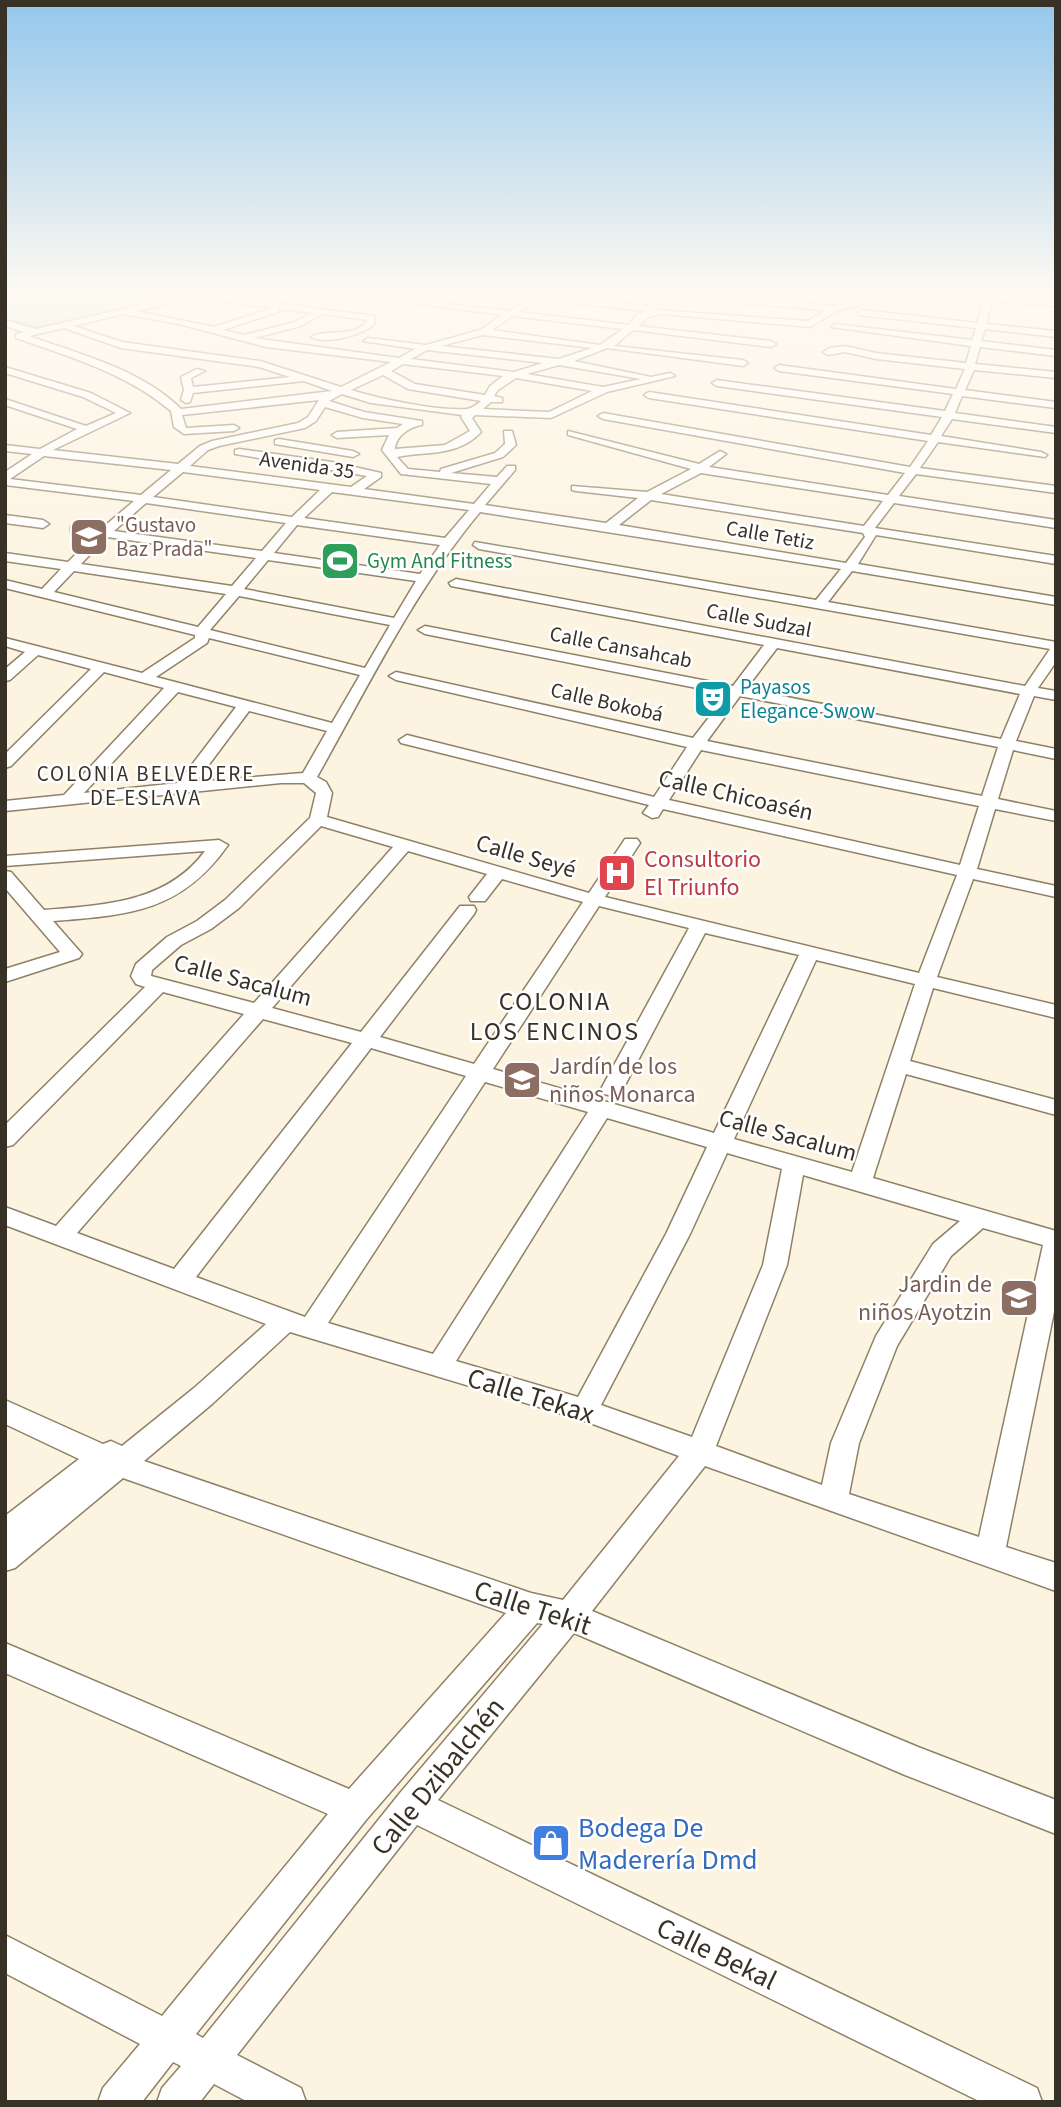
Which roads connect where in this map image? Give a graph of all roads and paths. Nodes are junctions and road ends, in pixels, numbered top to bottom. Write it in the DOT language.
graph roads {
  1 [pos="79,393"];
  2 [pos="157,393"];
  3 [pos="188,393"];
  4 [pos="338,393"];
  5 [pos="351,393"];
  6 [pos="455,393"];
  7 [pos="490,393"];
  8 [pos="596,393"];
  9 [pos="789,393"];
  10 [pos="955,393"];
  11 [pos="960,394"];
  12 [pos="649,395"];
  13 [pos="486,398"];
  14 [pos="326,399"];
  15 [pos="5,402"];
  16 [pos="1056,405"];
  17 [pos="562,407"];
  18 [pos="176,411"];
  19 [pos="468,416"];
  20 [pos="603,416"];
  21 [pos="948,416"];
  22 [pos="680,418"];
  23 [pos="695,418"];
  24 [pos="312,419"];
  25 [pos="412,423"];
  26 [pos="660,428"];
  27 [pos="86,429"];
  28 [pos="1056,430"];
  29 [pos="398,431"];
  30 [pos="370,432"];
  31 [pos="508,433"];
  32 [pos="572,433"];
  33 [pos="695,433"];
  34 [pos="337,435"];
  35 [pos="209,436"];
  36 [pos="933,440"];
  37 [pos="279,442"];
  38 [pos="5,448"];
  39 [pos="204,448"];
  40 [pos="341,451"];
  41 [pos="391,451"];
  42 [pos="43,452"];
  43 [pos="239,452"];
  44 [pos="353,454"];
  45 [pos="720,454"];
  46 [pos="215,456"];
  47 [pos="1041,456"];
  48 [pos="227,463"];
  49 [pos="332,465"];
  50 [pos="181,468"];
  51 [pos="511,468"];
  52 [pos="699,469"];
  53 [pos="910,470"];
  54 [pos="425,475"];
  55 [pos="249,477"];
  56 [pos="5,479"];
  57 [pos="499,481"];
  58 [pos="329,488"];
  59 [pos="576,488"];
  60 [pos="353,491"];
  61 [pos="1056,491"];
  62 [pos="649,496"];
  63 [pos="148,498"];
  64 [pos="890,499"];
  65 [pos="477,508"];
  66 [pos="5,519"];
  67 [pos="293,522"];
  68 [pos="43,524"];
  69 [pos="1056,524"];
  70 [pos="608,527"];
  71 [pos="75,529"];
  72 [pos="867,530"];
  73 [pos="106,531"];
  74 [pos="448,542"];
  75 [pos="479,545"];
  76 [pos="266,554"];
  77 [pos="5,557"];
  78 [pos="1056,560"];
  79 [pos="75,566"];
  80 [pos="847,568"];
  81 [pos="424,578"];
  82 [pos="456,583"];
  83 [pos="9,587"];
  84 [pos="236,591"];
  85 [pos="47,592"];
  86 [pos="1056,601"];
  87 [pos="819,606"];
  88 [pos="398,623"];
  89 [pos="425,630"];
  90 [pos="202,631"];
  91 [pos="5,642"];
  92 [pos="772,644"];
  93 [pos="1056,646"];
  94 [pos="36,649"];
  95 [pos="1056,651"];
  96 [pos="101,667"];
  97 [pos="368,673"];
  98 [pos="396,676"];
  99 [pos="5,677"];
  100 [pos="145,678"];
  101 [pos="175,686"];
  102 [pos="735,691"];
  103 [pos="1029,691"];
  104 [pos="1056,696"];
  105 [pos="245,705"];
  106 [pos="336,729"];
  107 [pos="407,740"];
  108 [pos="697,744"];
  109 [pos="1007,744"];
  110 [pos="1056,754"];
  111 [pos="5,762"];
  112 [pos="308,778"];
  113 [pos="184,787"];
  114 [pos="70,798"];
  115 [pos="990,803"];
  116 [pos="5,806"];
  117 [pos="655,808"];
  118 [pos="1056,816"];
  119 [pos="318,820"];
  120 [pos="631,843"];
  121 [pos="403,846"];
  122 [pos="5,861"];
  123 [pos="967,872"];
  124 [pos="498,874"];
  125 [pos="5,876"];
  126 [pos="1056,892"];
  127 [pos="595,900"];
  128 [pos="40,916"];
  129 [pos="700,925"];
  130 [pos="810,952"];
  131 [pos="5,976"];
  132 [pos="926,980"];
  133 [pos="151,982"];
  134 [pos="257,1010"];
  135 [pos="1056,1012"];
  136 [pos="366,1040"];
  137 [pos="899,1065"];
  138 [pos="478,1073"];
  139 [pos="607,1099"];
  140 [pos="1056,1108"];
  141 [pos="5,1139"];
  142 [pos="721,1145"];
  143 [pos="794,1164"];
  144 [pos="860,1182"];
  145 [pos="5,1216"];
  146 [pos="980,1217"];
  147 [pos="61,1236"];
  148 [pos="1056,1240"];
  149 [pos="179,1281"];
  150 [pos="299,1324"];
  151 [pos="438,1368"];
  152 [pos="585,1410"];
  153 [pos="5,1411"];
  154 [pos="700,1451"];
  155 [pos="111,1461"];
  156 [pos="832,1501"];
  157 [pos="5,1533"];
  158 [pos="990,1554"];
  159 [pos="5,1558"];
  160 [pos="1056,1577"];
  161 [pos="531,1607"];
  162 [pos="569,1615"];
  163 [pos="5,1658"];
  164 [pos="412,1805"];
  165 [pos="354,1808"];
  166 [pos="1056,1817"];
  167 [pos="5,1953"];
  168 [pos="169,2040"];
  169 [pos="211,2060"];
  170 [pos="117,2102"];
  171 [pos="176,2102"];
  172 [pos="287,2102"];
  173 [pos="1023,2102"];
  1 -- 27 [label="street"];
  2 -- 18 [label="street"];
  3 -- 18 [label="street"];
  4 -- 14 [label="street"];
  5 -- 19 [label="street"];
  6 -- 13 [label="street"];
  7 -- 13 [label="street"];
  8 -- 17 [label="street"];
  9 -- 21 [label="street"];
  10 -- 11 [label="street"];
  11 -- 16 [label="street"];
  11 -- 21 [label="street"];
  12 -- 36 [label="street"];
  13 -- 17 [label="street"];
  13 -- 19 [label="street"];
  14 -- 18 [label="street"];
  14 -- 24 [label="street"];
  14 -- 25 [label="street"];
  15 -- 27 [label="street"];
  17 -- 19 [label="street"];
  18 -- 24 [label="street"];
  19 -- 25 [label="street"];
  19 -- 41 [label="street"];
  20 -- 26 [label="street"];
  21 -- 28 [label="street"];
  21 -- 36 [label="street"];
  22 -- 26 [label="street"];
  23 -- 33 [label="street"];
  24 -- 39 [label="street"];
  25 -- 29 [label="street"];
  26 -- 33 [label="street"];
  27 -- 42 [label="street"];
  29 -- 30 [label="street"];
  29 -- 41 [label="street"];
  30 -- 34 [label="street"];
  30 -- 40 [label="street"];
  31 -- 54 [label="street"];
  32 -- 52 [label="street"];
  33 -- 53 [label="street"];
  35 -- 39 [label="street"];
  36 -- 47 [label="street"];
  36 -- 53 [label="street"];
  37 -- 40 [label="street"];
  38 -- 42 [label="street, Avenida 35"];
  39 -- 46 [label="street"];
  39 -- 50 [label="street"];
  40 -- 44 [label="street"];
  41 -- 44 [label="street"];
  41 -- 54 [label="street"];
  42 -- 50 [label="street, Avenida 35"];
  42 -- 56 [label="street"];
  43 -- 49 [label="street"];
  44 -- 49 [label="street"];
  45 -- 52 [label="street"];
  48 -- 55 [label="street"];
  49 -- 60 [label="street"];
  50 -- 55 [label="street, Avenida 35"];
  50 -- 63 [label="street"];
  51 -- 57 [label="street"];
  52 -- 62 [label="street"];
  52 -- 64 [label="street"];
  53 -- 61 [label="street"];
  53 -- 64 [label="street"];
  54 -- 57 [label="street"];
  55 -- 58 [label="street, Avenida 35"];
  56 -- 63 [label="street"];
  57 -- 65 [label="street"];
  58 -- 60 [label="street, Avenida 35"];
  58 -- 67 [label="street"];
  59 -- 62 [label="street"];
  60 -- 65 [label="street, Avenida 35"];
  62 -- 70 [label="street"];
  62 -- 72 [label="street"];
  63 -- 67 [label="street"];
  63 -- 73 [label="street"];
  64 -- 69 [label="street"];
  64 -- 72 [label="street"];
  65 -- 70 [label="street, Calle Tetiz"];
  65 -- 74 [label="street"];
  66 -- 68 [label="street"];
  67 -- 74 [label="street"];
  67 -- 76 [label="street"];
  70 -- 80 [label="street, Calle Tetiz"];
  71 -- 73 [label="street"];
  72 -- 78 [label="street"];
  72 -- 80 [label="street"];
  73 -- 76 [label="street"];
  73 -- 79 [label="street"];
  74 -- 81 [label="street"];
  75 -- 87 [label="street"];
  76 -- 81 [label="street"];
  76 -- 84 [label="street"];
  77 -- 79 [label="street"];
  79 -- 84 [label="street"];
  79 -- 85 [label="street"];
  80 -- 86 [label="street, Calle Tetiz"];
  80 -- 87 [label="street"];
  81 -- 88 [label="street"];
  82 -- 92 [label="street, Calle Sudzal"];
  83 -- 85 [label="street"];
  84 -- 88 [label="street"];
  84 -- 90 [label="street"];
  85 -- 90 [label="street"];
  87 -- 93 [label="street"];
  88 -- 97 [label="street"];
  89 -- 102 [label="street, Calle Cansahcab"];
  90 -- 97 [label="street"];
  90 -- 100 [label="street"];
  91 -- 94 [label="street"];
  92 -- 102 [label="street"];
  92 -- 103 [label="street, Calle Sudzal"];
  94 -- 96 [label="street"];
  94 -- 99 [label="street"];
  95 -- 103 [label="street"];
  96 -- 100 [label="street"];
  96 -- 111 [label="street"];
  97 -- 106 [label="street"];
  98 -- 108 [label="street, Calle Bokobá"];
  100 -- 101 [label="street"];
  101 -- 105 [label="street"];
  101 -- 114 [label="street"];
  102 -- 108 [label="street"];
  102 -- 109 [label="street, Calle Cansahcab"];
  103 -- 104 [label="street, Calle Sudzal"];
  103 -- 109 [label="street"];
  105 -- 106 [label="street"];
  105 -- 113 [label="street"];
  106 -- 112 [label="street"];
  107 -- 117 [label="street, Calle Chicoasén"];
  108 -- 115 [label="street, Calle Bokobá"];
  108 -- 117 [label="street"];
  109 -- 110 [label="street, Calle Cansahcab"];
  109 -- 115 [label="street"];
  112 -- 113 [label="street"];
  112 -- 119 [label="street"];
  113 -- 114 [label="street"];
  114 -- 116 [label="street"];
  115 -- 118 [label="street, Calle Bokobá"];
  115 -- 123 [label="street"];
  117 -- 123 [label="street, Calle Chicoasén"];
  119 -- 121 [label="street, Calle Seyé"];
  119 -- 133 [label="street"];
  120 -- 127 [label="street"];
  121 -- 124 [label="street, Calle Seyé"];
  121 -- 134 [label="street"];
  122 -- 128 [label="street"];
  123 -- 126 [label="street, Calle Chicoasén"];
  123 -- 132 [label="street"];
  124 -- 127 [label="street, Calle Seyé"];
  124 -- 136 [label="street"];
  125 -- 128 [label="street"];
  127 -- 129 [label="street, Calle Seyé"];
  127 -- 138 [label="street"];
  128 -- 131 [label="street"];
  129 -- 130 [label="street, Calle Seyé"];
  129 -- 139 [label="street"];
  130 -- 132 [label="street, Calle Seyé"];
  130 -- 142 [label="street"];
  132 -- 135 [label="street, Calle Seyé"];
  132 -- 137 [label="street"];
  133 -- 134 [label="street, Calle Sacalum"];
  133 -- 141 [label="street"];
  134 -- 136 [label="street, Calle Sacalum"];
  134 -- 147 [label="street"];
  136 -- 138 [label="street, Calle Sacalum"];
  136 -- 149 [label="street"];
  137 -- 140 [label="street"];
  137 -- 144 [label="street"];
  138 -- 139 [label="street, Calle Sacalum"];
  138 -- 150 [label="street"];
  139 -- 142 [label="street, Calle Sacalum"];
  139 -- 151 [label="street"];
  142 -- 143 [label="street, Calle Sacalum"];
  142 -- 152 [label="street"];
  143 -- 144 [label="street, Calle Sacalum"];
  143 -- 154 [label="street, Calle Dzibalchén"];
  144 -- 146 [label="street, Calle Sacalum"];
  145 -- 147 [label="street, Calle Tekax"];
  146 -- 148 [label="street, Calle Sacalum"];
  146 -- 156 [label="street"];
  147 -- 149 [label="street, Calle Tekax"];
  148 -- 158 [label="street"];
  149 -- 150 [label="street, Calle Tekax"];
  150 -- 151 [label="street, Calle Tekax"];
  150 -- 155 [label="street"];
  151 -- 152 [label="street, Calle Tekax"];
  152 -- 154 [label="street, Calle Tekax"];
  153 -- 155 [label="street, Calle Tekit"];
  154 -- 156 [label="street, Calle Tekax"];
  154 -- 162 [label="street, Calle Dzibalchén"];
  155 -- 157 [label="street"];
  155 -- 159 [label="street"];
  155 -- 161 [label="street, Calle Tekit"];
  156 -- 158 [label="street, Calle Tekax"];
  158 -- 160 [label="street, Calle Tekax"];
  161 -- 162 [label="street, Calle Tekit"];
  161 -- 165 [label="street"];
  162 -- 164 [label="street, Calle Dzibalchén"];
  162 -- 166 [label="street, Calle Tekit"];
  163 -- 165 [label="street"];
  164 -- 169 [label="street, Calle Dzibalchén"];
  164 -- 173 [label="street, Calle Bekal"];
  165 -- 168 [label="street"];
  167 -- 168 [label="street"];
  168 -- 169 [label="street"];
  168 -- 170 [label="street"];
  169 -- 171 [label="street, Calle Dzibalchén"];
  169 -- 172 [label="street"];
}
